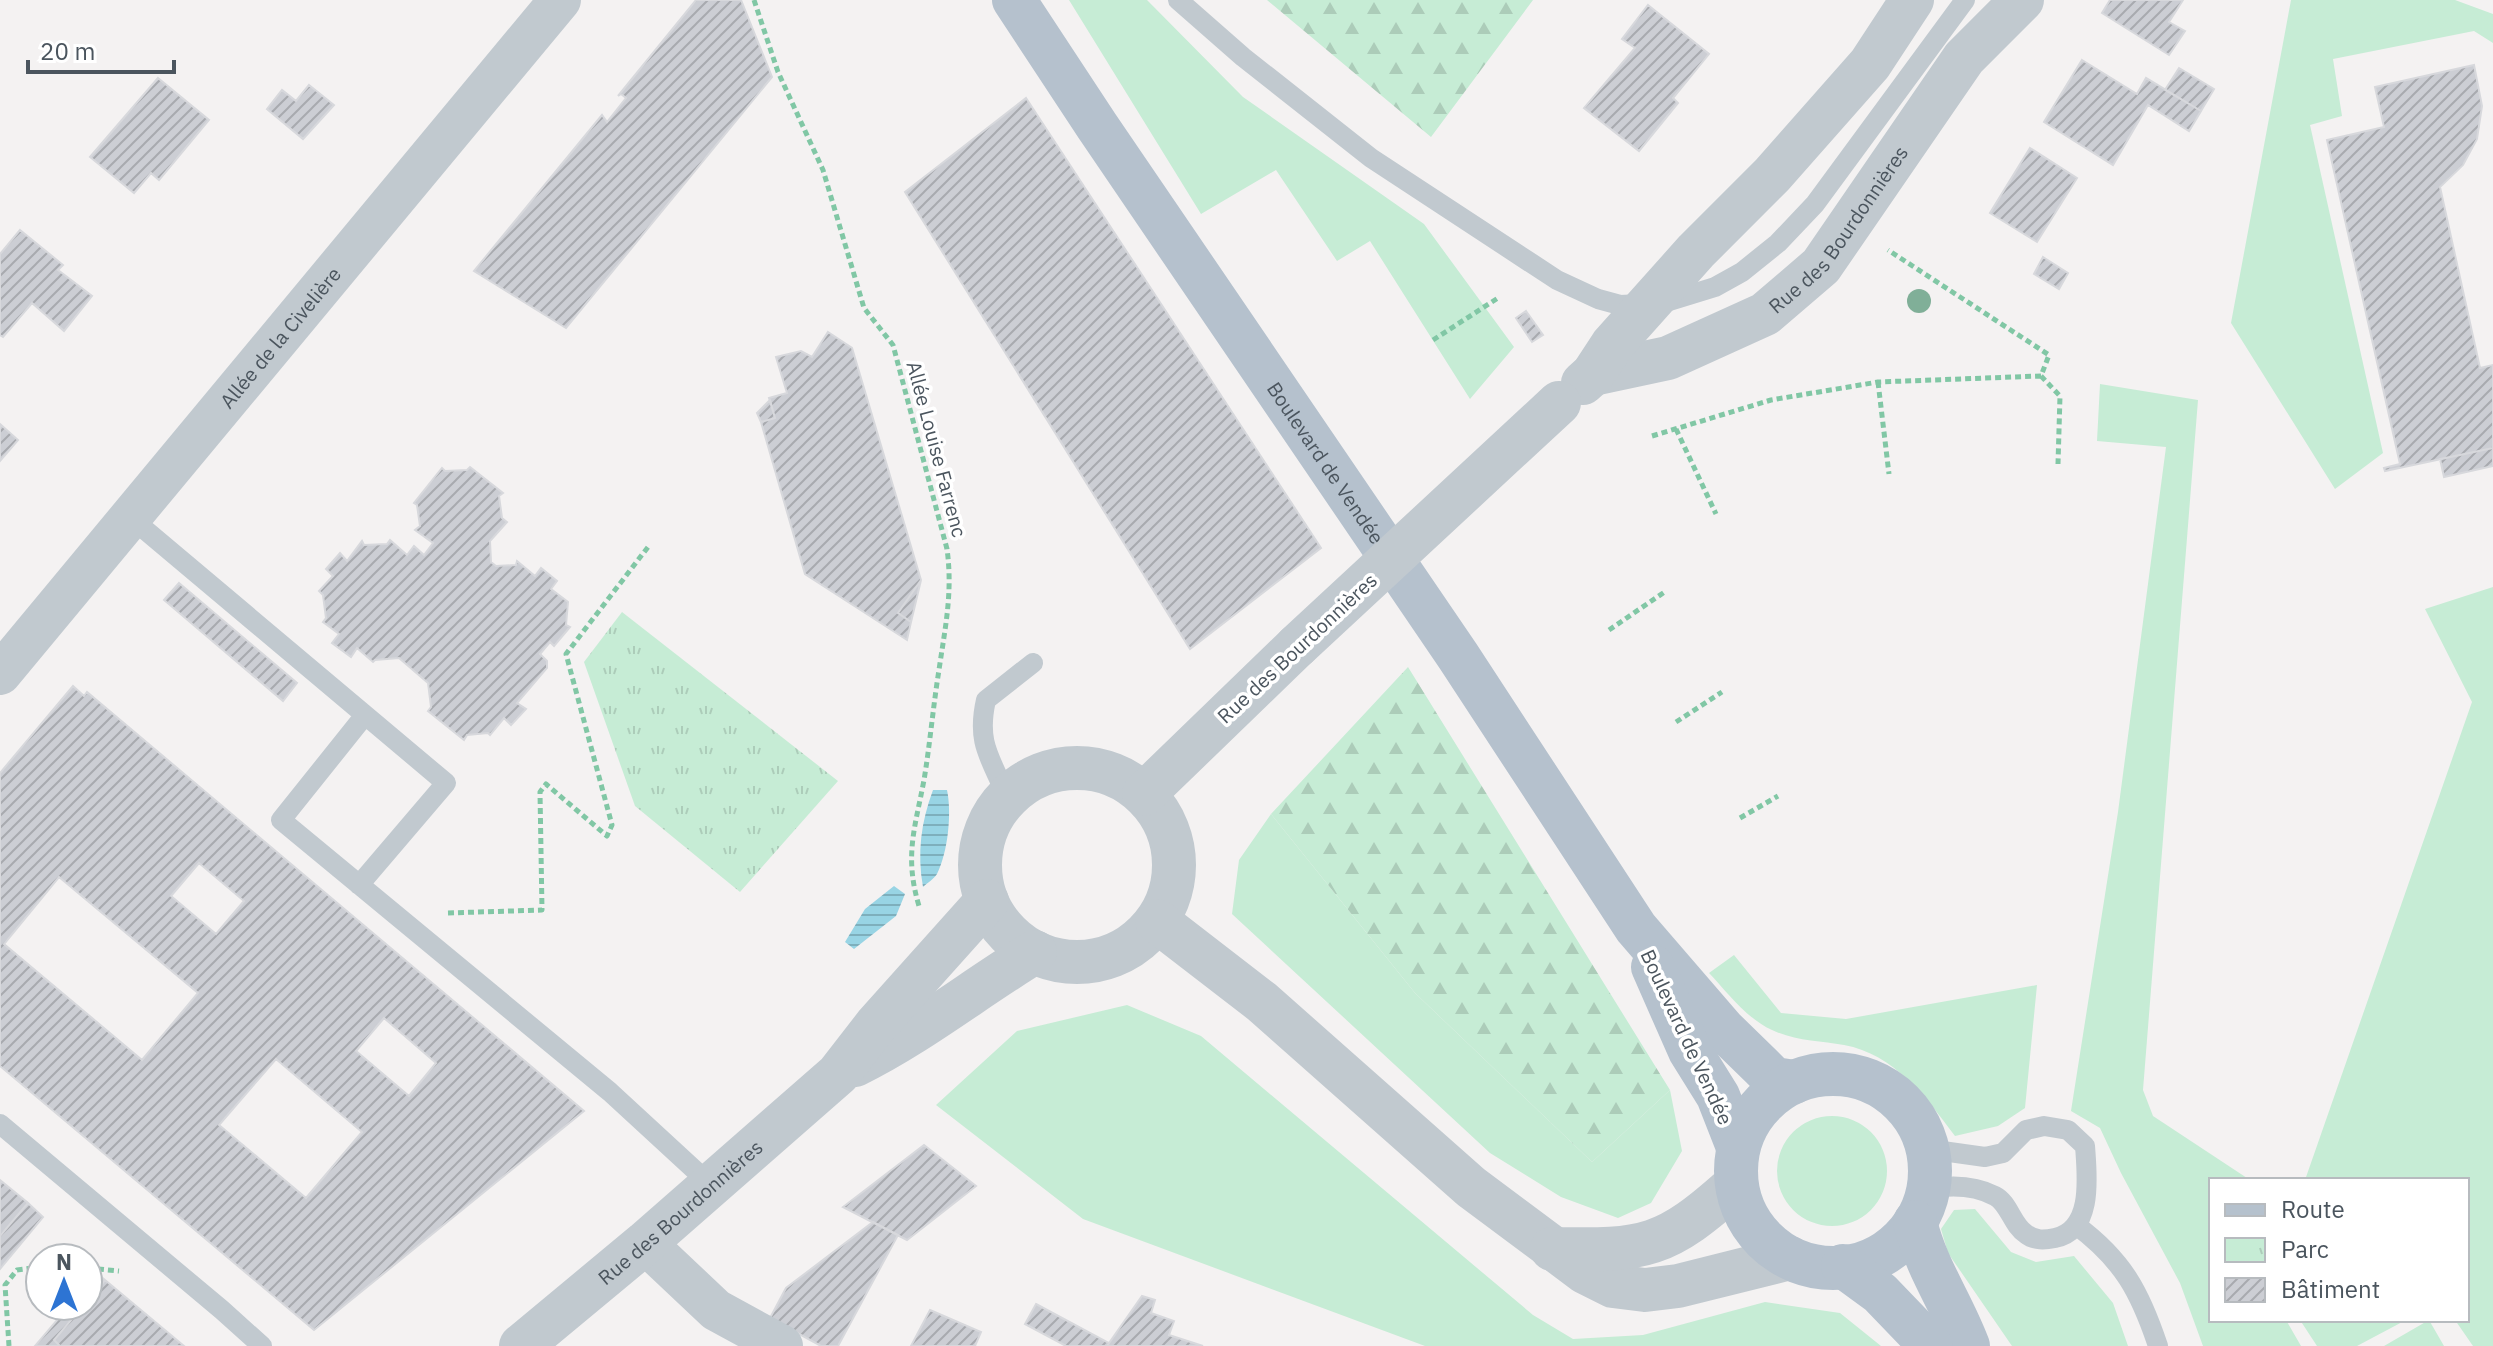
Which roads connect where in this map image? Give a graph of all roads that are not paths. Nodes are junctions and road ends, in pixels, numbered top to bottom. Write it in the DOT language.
graph roads {
  1 [pos="560,0"];
  2 [pos="1014,0"];
  3 [pos="1178,0"];
  4 [pos="1912,0"];
  5 [pos="1965,0"];
  6 [pos="2022,0"];
  7 [pos="1649,304"];
  8 [pos="1593,374"];
  9 [pos="131,518"];
  10 [pos="1033,663"];
  11 [pos="0,674"];
  12 [pos="365,715"];
  13 [pos="1144,794"];
  14 [pos="1007,797"];
  15 [pos="359,885"];
  16 [pos="987,901"];
  17 [pos="1157,921"];
  18 [pos="1636,928"];
  19 [pos="1035,952"];
  20 [pos="838,1074"];
  21 [pos="1794,1082"];
  22 [pos="0,1124"];
  23 [pos="1737,1166"];
  24 [pos="711,1185"];
  25 [pos="1924,1187"];
  26 [pos="2076,1225"];
  27 [pos="645,1243"];
  28 [pos="1552,1249"];
  29 [pos="1790,1258"];
  30 [pos="1843,1266"];
  31 [pos="262,1346"];
  32 [pos="521,1346"];
  33 [pos="782,1346"];
  34 [pos="1931,1346"];
  35 [pos="1968,1346"];
  36 [pos="2158,1346"];
  1 -- 9 [label="street, Allée de la Civelière"];
  2 -- 18 [label="main road, Boulevard de Vendée"];
  3 -- 7 [label="lane"];
  4 -- 7 [label="street, Rue des Bourdonnières"];
  5 -- 7 [label="lane"];
  6 -- 8 [label="street, Rue des Bourdonnières"];
  7 -- 8 [label="street, Rue des Bourdonnières"];
  8 -- 13 [label="street, Rue des Bourdonnières, bridge"];
  9 -- 11 [label="street, Allée de la Civelière"];
  9 -- 12 [label="lane"];
  10 -- 14 [label="lane"];
  12 -- 15 [label="lane"];
  12 -- 15 [label="lane"];
  13 -- 14 [label="street"];
  13 -- 17 [label="street"];
  14 -- 16 [label="street"];
  15 -- 24 [label="lane"];
  16 -- 19 [label="street"];
  16 -- 20 [label="street, Rue des Bourdonnières"];
  17 -- 19 [label="street"];
  17 -- 28 [label="street"];
  18 -- 21 [label="main road, Boulevard de Vendée"];
  18 -- 23 [label="main road, Boulevard de Vendée"];
  19 -- 20 [label="street, Rue des Bourdonnières"];
  20 -- 24 [label="street, Rue des Bourdonnières"];
  21 -- 23 [label="main road"];
  21 -- 25 [label="main road"];
  22 -- 31 [label="lane"];
  23 -- 28 [label="street"];
  23 -- 29 [label="main road"];
  24 -- 27 [label="street, Rue des Bourdonnières"];
  25 -- 26 [label="lane"];
  25 -- 26 [label="lane"];
  25 -- 30 [label="main road"];
  25 -- 35 [label="main road"];
  26 -- 36 [label="lane"];
  27 -- 32 [label="street, Rue des Bourdonnières"];
  27 -- 33 [label="street"];
  28 -- 29 [label="street"];
  29 -- 30 [label="main road"];
  30 -- 34 [label="main road"];
}
